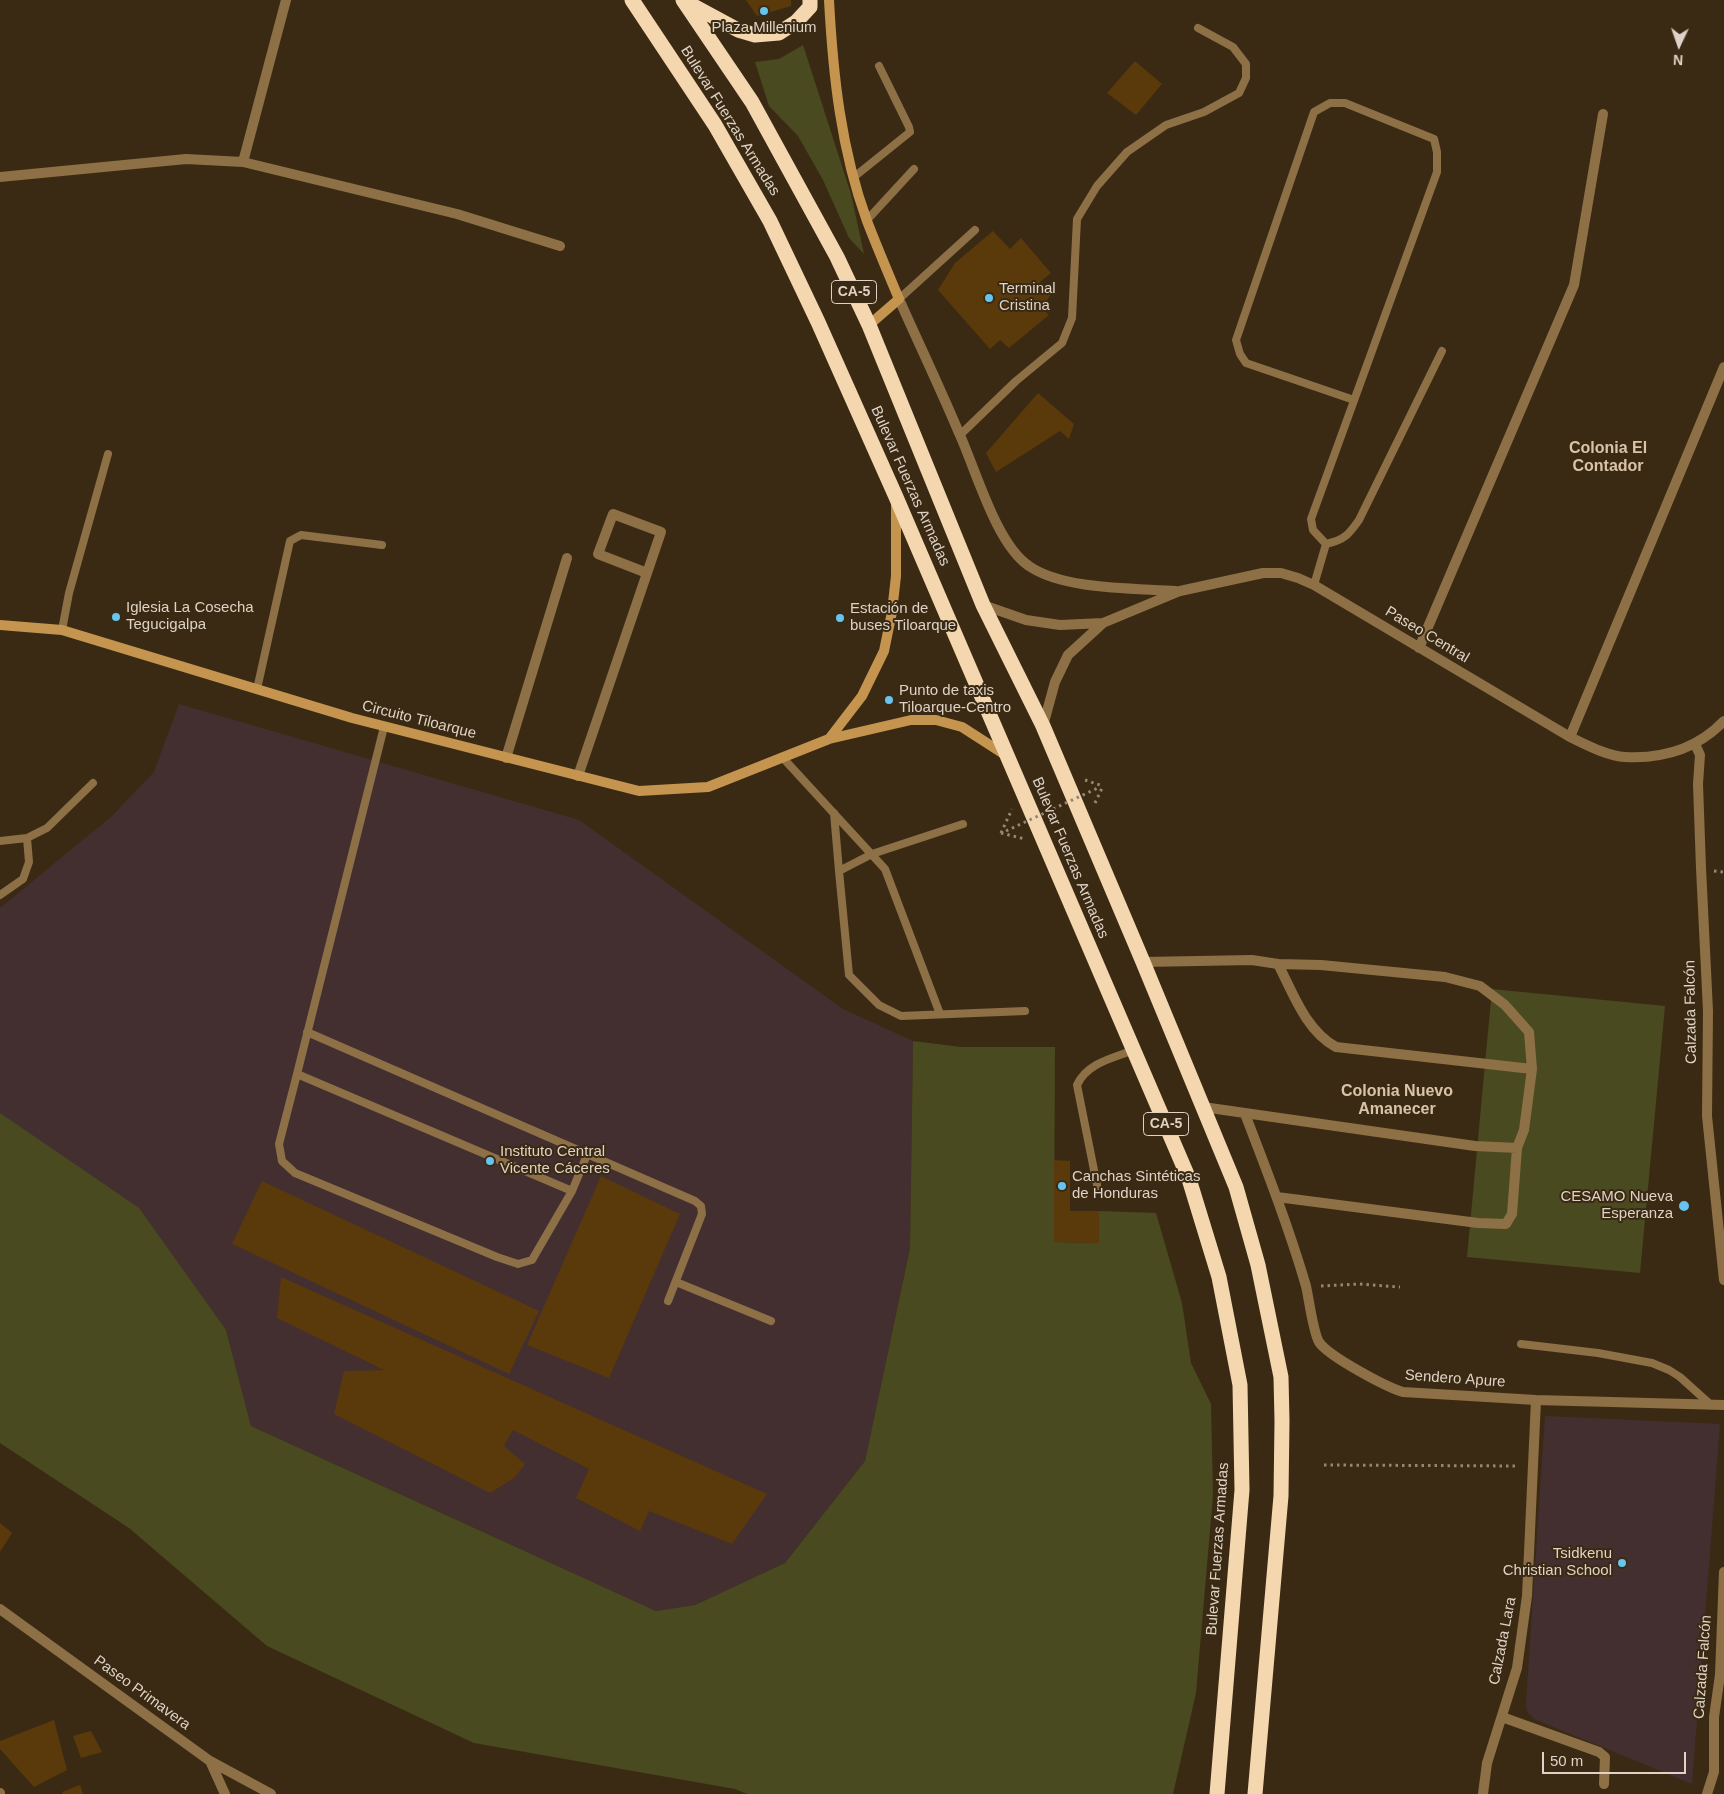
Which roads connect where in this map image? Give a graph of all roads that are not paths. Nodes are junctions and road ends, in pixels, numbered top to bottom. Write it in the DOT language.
graph roads {
  1 [pos="286,0"];
  2 [pos="632,0"];
  3 [pos="810,0"];
  4 [pos="829,0"];
  5 [pos="684,1"];
  6 [pos="1198,28"];
  7 [pos="879,66"];
  8 [pos="1603,114"];
  9 [pos="243,162"];
  10 [pos="914,169"];
  11 [pos="0,177"];
  12 [pos="854,177"];
  13 [pos="867,220"];
  14 [pos="975,230"];
  15 [pos="560,246"];
  16 [pos="899,299"];
  17 [pos="869,325"];
  18 [pos="1442,351"];
  19 [pos="1724,367"];
  20 [pos="1354,400"];
  21 [pos="960,435"];
  22 [pos="108,454"];
  23 [pos="896,498"];
  24 [pos="1326,544"];
  25 [pos="382,545"];
  26 [pos="568,558"];
  27 [pos="647,573"];
  28 [pos="1314,585"];
  29 [pos="1180,591"];
  30 [pos="983,605"];
  31 [pos="1103,623"];
  32 [pos="0,624"];
  33 [pos="62,630"];
  34 [pos="1419,648"];
  35 [pos="257,689"];
  36 [pos="1724,721"];
  37 [pos="384,726"];
  38 [pos="1042,726"];
  39 [pos="1570,737"];
  40 [pos="830,739"];
  41 [pos="1695,744"];
  42 [pos="1007,757"];
  43 [pos="506,758"];
  44 [pos="783,758"];
  45 [pos="578,776"];
  46 [pos="92,783"];
  47 [pos="834,813"];
  48 [pos="963,824"];
  49 [pos="28,838"];
  50 [pos="0,841"];
  51 [pos="872,854"];
  52 [pos="839,871"];
  53 [pos="0,895"];
  54 [pos="1143,962"];
  55 [pos="1278,964"];
  56 [pos="1025,1011"];
  57 [pos="940,1014"];
  58 [pos="308,1032"];
  59 [pos="1134,1050"];
  60 [pos="1532,1069"];
  61 [pos="297,1074"];
  62 [pos="1203,1108"];
  63 [pos="1245,1114"];
  64 [pos="1518,1148"];
  65 [pos="587,1154"];
  66 [pos="1720,1182"];
  67 [pos="1098,1190"];
  68 [pos="572,1191"];
  69 [pos="1277,1197"];
  70 [pos="1724,1280"];
  71 [pos="676,1282"];
  72 [pos="668,1301"];
  73 [pos="771,1321"];
  74 [pos="1521,1344"];
  75 [pos="1536,1400"];
  76 [pos="1711,1405"];
  77 [pos="1724,1405"];
  78 [pos="1724,1578"];
  79 [pos="0,1609"];
  80 [pos="1722,1675"];
  81 [pos="1502,1717"];
  82 [pos="1719,1717"];
  83 [pos="210,1761"];
  84 [pos="1604,1784"];
  85 [pos="225,1794"];
  86 [pos="271,1794"];
  87 [pos="1217,1794"];
  88 [pos="1255,1794"];
  89 [pos="1482,1794"];
  90 [pos="1707,1794"];
  1 -- 9 [label="street"];
  2 -- 23 [label="highway, Bulevar Fuerzas Armadas / CA-5"];
  3 -- 5 [label="highway"];
  4 -- 12 [label="street"];
  5 -- 17 [label="highway, Bulevar Fuerzas Armadas / CA-5"];
  6 -- 21 [label="lane"];
  7 -- 12 [label="lane"];
  8 -- 34 [label="street"];
  9 -- 11 [label="street"];
  9 -- 15 [label="street"];
  10 -- 13 [label="lane"];
  12 -- 13 [label="street"];
  13 -- 16 [label="street"];
  14 -- 16 [label="lane"];
  16 -- 17 [label="street"];
  16 -- 21 [label="street"];
  17 -- 30 [label="highway, Bulevar Fuerzas Armadas / CA-5"];
  18 -- 24 [label="lane"];
  19 -- 39 [label="street"];
  20 -- 20 [label="lane"];
  20 -- 24 [label="lane"];
  21 -- 29 [label="street"];
  22 -- 33 [label="lane"];
  23 -- 40 [label="street"];
  23 -- 42 [label="highway, Bulevar Fuerzas Armadas / CA-5"];
  24 -- 28 [label="lane"];
  25 -- 35 [label="lane"];
  26 -- 43 [label="street"];
  27 -- 27 [label="street"];
  27 -- 45 [label="street"];
  28 -- 29 [label="street, Paseo Central"];
  28 -- 34 [label="street, Paseo Central"];
  29 -- 31 [label="street, Paseo Central"];
  30 -- 31 [label="street, Paseo Central"];
  30 -- 38 [label="highway, Bulevar Fuerzas Armadas / CA-5"];
  31 -- 38 [label="street, Paseo Central"];
  32 -- 33 [label="street, Circuito Tiloarque"];
  33 -- 35 [label="street, Circuito Tiloarque"];
  34 -- 39 [label="street, Paseo Central"];
  35 -- 37 [label="street, Circuito Tiloarque"];
  36 -- 41 [label="street, Paseo Central"];
  37 -- 43 [label="street, Circuito Tiloarque"];
  37 -- 58 [label="lane"];
  38 -- 54 [label="highway, Bulevar Fuerzas Armadas / CA-5"];
  39 -- 41 [label="street, Paseo Central"];
  40 -- 42 [label="street, Circuito Tiloarque"];
  40 -- 44 [label="street, Circuito Tiloarque"];
  41 -- 66 [label="street, Calzada Falcón"];
  42 -- 59 [label="highway, Bulevar Fuerzas Armadas / CA-5"];
  43 -- 45 [label="street, Circuito Tiloarque"];
  44 -- 45 [label="street, Circuito Tiloarque"];
  44 -- 47 [label="lane"];
  46 -- 49 [label="lane"];
  47 -- 51 [label="lane"];
  47 -- 52 [label="lane"];
  48 -- 51 [label="lane"];
  49 -- 50 [label="lane"];
  49 -- 53 [label="lane"];
  51 -- 52 [label="lane"];
  51 -- 57 [label="lane"];
  52 -- 57 [label="lane"];
  54 -- 55 [label="street"];
  54 -- 62 [label="highway, Bulevar Fuerzas Armadas / CA-5"];
  55 -- 60 [label="street"];
  55 -- 60 [label="street"];
  56 -- 57 [label="lane"];
  58 -- 61 [label="lane"];
  58 -- 65 [label="lane"];
  59 -- 67 [label="lane"];
  59 -- 87 [label="highway, Bulevar Fuerzas Armadas / CA-5"];
  60 -- 64 [label="street"];
  61 -- 68 [label="lane"];
  61 -- 68 [label="lane"];
  62 -- 63 [label="street"];
  62 -- 88 [label="highway, Bulevar Fuerzas Armadas / CA-5"];
  63 -- 64 [label="street"];
  63 -- 69 [label="street, Sendero Apure"];
  64 -- 69 [label="street"];
  65 -- 68 [label="lane"];
  65 -- 71 [label="lane"];
  66 -- 70 [label="street, Calzada Falcón"];
  69 -- 75 [label="street, Sendero Apure"];
  71 -- 72 [label="lane"];
  71 -- 73 [label="lane"];
  74 -- 76 [label="lane"];
  75 -- 76 [label="street, Sendero Apure"];
  75 -- 81 [label="street, Calzada Lara"];
  76 -- 77 [label="street, Sendero Apure"];
  78 -- 80 [label="street, Calzada Falcón"];
  79 -- 83 [label="street, Paseo Primavera"];
  80 -- 82 [label="street, Calzada Falcón"];
  81 -- 84 [label="street"];
  81 -- 89 [label="street, Calzada Lara"];
  82 -- 90 [label="street, Calzada Falcón"];
  83 -- 85 [label="street"];
  83 -- 86 [label="street, Paseo Primavera"];
}
